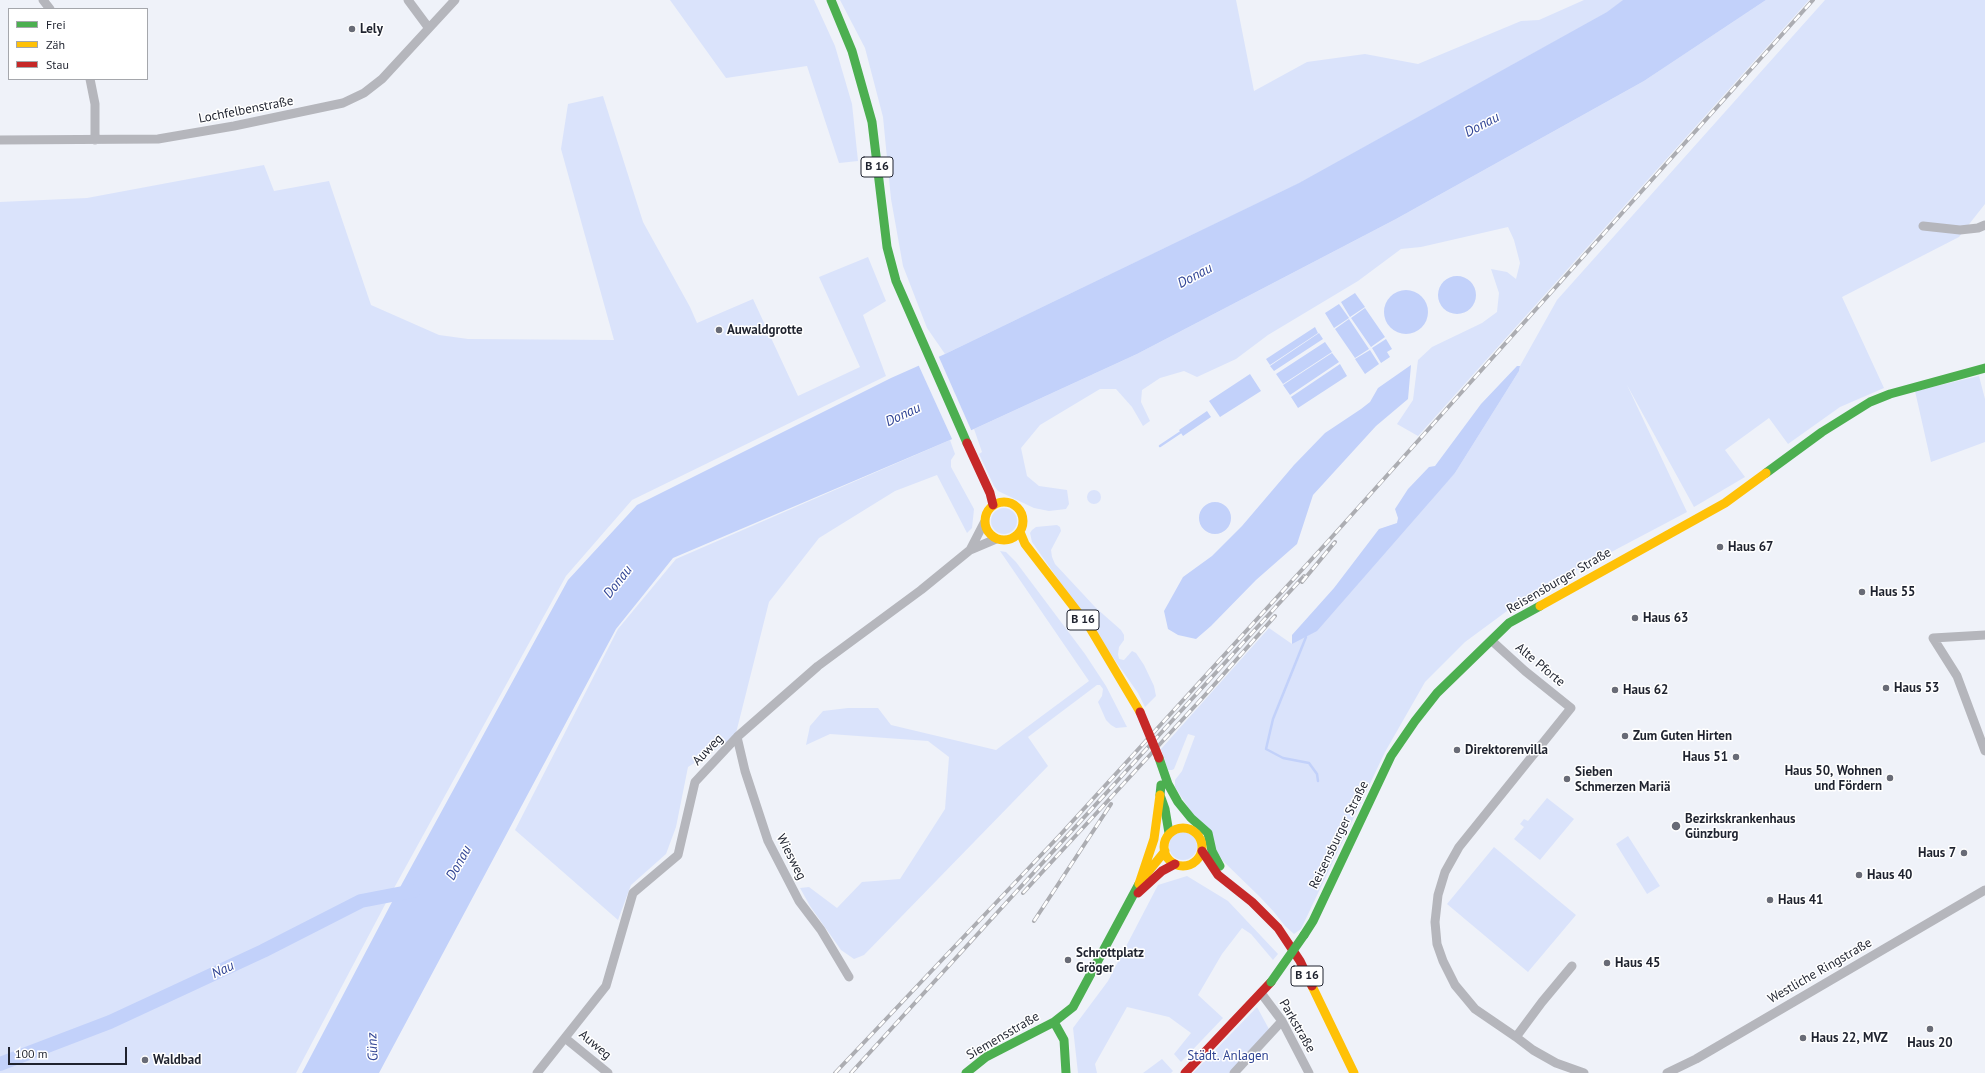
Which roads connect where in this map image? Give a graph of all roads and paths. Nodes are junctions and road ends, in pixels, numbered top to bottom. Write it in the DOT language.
graph roads {
  1 [pos="43,0"];
  2 [pos="408,0"];
  3 [pos="455,0"];
  4 [pos="831,0"];
  5 [pos="49,8"];
  6 [pos="428,27"];
  7 [pos="90,80"];
  8 [pos="0,140"];
  9 [pos="95,140"];
  10 [pos="1985,224"];
  11 [pos="1923,226"];
  12 [pos="1985,368"];
  13 [pos="993,505"];
  14 [pos="984,523"];
  15 [pos="1020,532"];
  16 [pos="996,539"];
  17 [pos="1007,540"];
  18 [pos="970,550"];
  19 [pos="1034,556"];
  20 [pos="1048,586"];
  21 [pos="1985,635"];
  22 [pos="1492,641"];
  23 [pos="1137,714"];
  24 [pos="737,738"];
  25 [pos="1985,751"];
  26 [pos="1165,784"];
  27 [pos="1160,795"];
  28 [pos="1184,828"];
  29 [pos="1169,833"];
  30 [pos="1165,851"];
  31 [pos="1202,851"];
  32 [pos="1175,864"];
  33 [pos="1191,864"];
  34 [pos="1218,875"];
  35 [pos="1140,882"];
  36 [pos="1985,890"];
  37 [pos="1241,893"];
  38 [pos="1128,903"];
  39 [pos="1572,966"];
  40 [pos="849,977"];
  41 [pos="1261,993"];
  42 [pos="1282,1021"];
  43 [pos="1054,1022"];
  44 [pos="1516,1037"];
  45 [pos="565,1038"];
  46 [pos="537,1073"];
  47 [pos="608,1073"];
  48 [pos="966,1073"];
  49 [pos="1066,1073"];
  50 [pos="1185,1073"];
  51 [pos="1234,1073"];
  52 [pos="1309,1073"];
  53 [pos="1354,1073"];
  54 [pos="1584,1073"];
  55 [pos="1667,1073"];
  1 -- 5 [label="street"];
  2 -- 6 [label="street"];
  3 -- 6 [label="street, Lochfelbenstraße"];
  4 -- 13 [label="main road, B 16"];
  6 -- 9 [label="street, Lochfelbenstraße"];
  7 -- 9 [label="street"];
  8 -- 9 [label="street, Lochfelbenstraße"];
  10 -- 11 [label="street"];
  12 -- 22 [label="main road, Reisensburger Straße"];
  13 -- 14 [label="main road"];
  13 -- 15 [label="main road"];
  14 -- 16 [label="main road"];
  14 -- 18 [label="street, Auweg"];
  15 -- 17 [label="main road"];
  15 -- 19 [label="main road, B 16"];
  16 -- 17 [label="main road"];
  16 -- 18 [label="street, Auweg"];
  17 -- 20 [label="main road"];
  18 -- 24 [label="street, Auweg"];
  19 -- 20 [label="main road, B 16"];
  19 -- 23 [label="main road, B 16"];
  20 -- 23 [label="main road, B 16"];
  21 -- 25 [label="street"];
  22 -- 41 [label="main road, Reisensburger Straße, bridge"];
  22 -- 44 [label="street, Alte Pforte"];
  23 -- 26 [label="main road, B 16"];
  24 -- 40 [label="street, Wiesweg"];
  24 -- 45 [label="street, Auweg"];
  26 -- 27 [label="main road, B 16"];
  26 -- 28 [label="main road, B 16"];
  26 -- 37 [label="main road, B 16"];
  27 -- 29 [label="main road, B 16"];
  27 -- 35 [label="main road"];
  28 -- 29 [label="main road"];
  28 -- 31 [label="main road, B 16"];
  29 -- 30 [label="main road, B 16"];
  30 -- 32 [label="main road"];
  30 -- 35 [label="main road"];
  31 -- 33 [label="main road"];
  31 -- 34 [label="main road, B 16"];
  32 -- 33 [label="main road, B 16"];
  32 -- 38 [label="main road"];
  33 -- 34 [label="main road, B 16"];
  34 -- 37 [label="main road, B 16"];
  35 -- 38 [label="main road, Siemensstraße"];
  36 -- 55 [label="street, Westliche Ringstraße"];
  37 -- 53 [label="main road, B 16"];
  38 -- 43 [label="main road, Siemensstraße"];
  39 -- 44 [label="street"];
  41 -- 42 [label="street, Parkstraße"];
  41 -- 50 [label="main road, Reisensburger Straße"];
  42 -- 51 [label="street"];
  42 -- 52 [label="street, Parkstraße"];
  43 -- 48 [label="main road, Siemensstraße"];
  43 -- 49 [label="main road"];
  44 -- 54 [label="street"];
  45 -- 46 [label="street, Auweg"];
  45 -- 47 [label="street, Auweg"];
}
